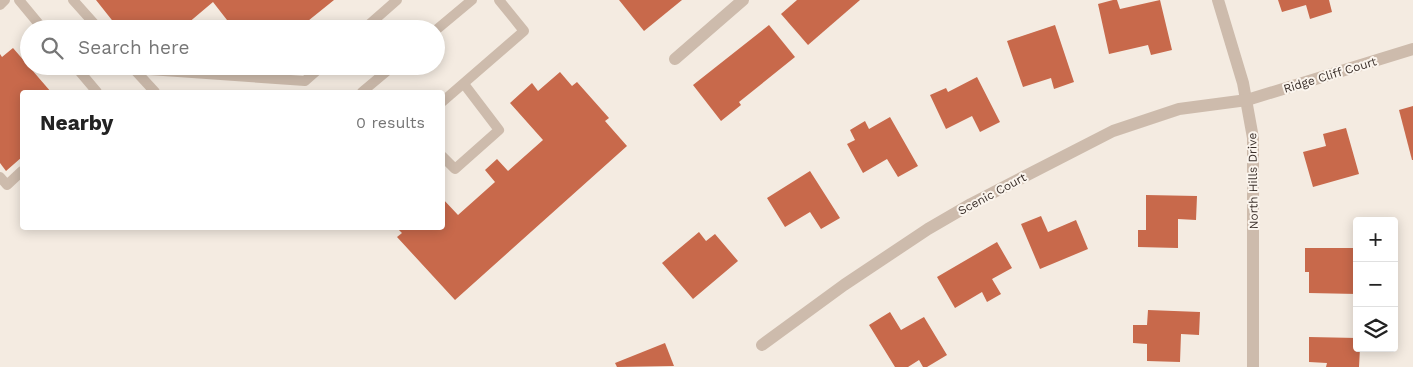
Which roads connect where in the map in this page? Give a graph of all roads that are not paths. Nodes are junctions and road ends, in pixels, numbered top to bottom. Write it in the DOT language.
graph roads {
  1 [pos="6,0"];
  2 [pos="19,0"];
  3 [pos="73,0"];
  4 [pos="397,0"];
  5 [pos="472,0"];
  6 [pos="499,0"];
  7 [pos="743,0"];
  8 [pos="1218,0"];
  9 [pos="0,5"];
  10 [pos="36,20"];
  11 [pos="91,20"];
  12 [pos="374,20"];
  13 [pos="445,22"];
  14 [pos="1413,49"];
  15 [pos="675,59"];
  16 [pos="83,75"];
  17 [pos="139,75"];
  18 [pos="226,75"];
  19 [pos="312,75"];
  20 [pos="382,75"];
  21 [pos="464,84"];
  22 [pos="95,90"];
  23 [pos="153,90"];
  24 [pos="364,90"];
  25 [pos="445,100"];
  26 [pos="1248,100"];
  27 [pos="445,159"];
  28 [pos="20,173"];
  29 [pos="0,177"];
  30 [pos="762,345"];
  31 [pos="1253,367"];
  1 -- 9 [label="lane"];
  2 -- 10 [label="lane"];
  3 -- 11 [label="lane"];
  4 -- 12 [label="lane"];
  5 -- 13 [label="lane"];
  6 -- 21 [label="lane"];
  7 -- 15 [label="street"];
  8 -- 26 [label="street, North Hills Drive"];
  14 -- 26 [label="street, Ridge Cliff Court"];
  16 -- 22 [label="lane"];
  17 -- 23 [label="lane"];
  18 -- 19 [label="lane"];
  20 -- 24 [label="lane"];
  21 -- 25 [label="lane"];
  21 -- 27 [label="lane"];
  26 -- 30 [label="street, Scenic Court"];
  26 -- 31 [label="street, North Hills Drive"];
  28 -- 29 [label="lane"];
}
